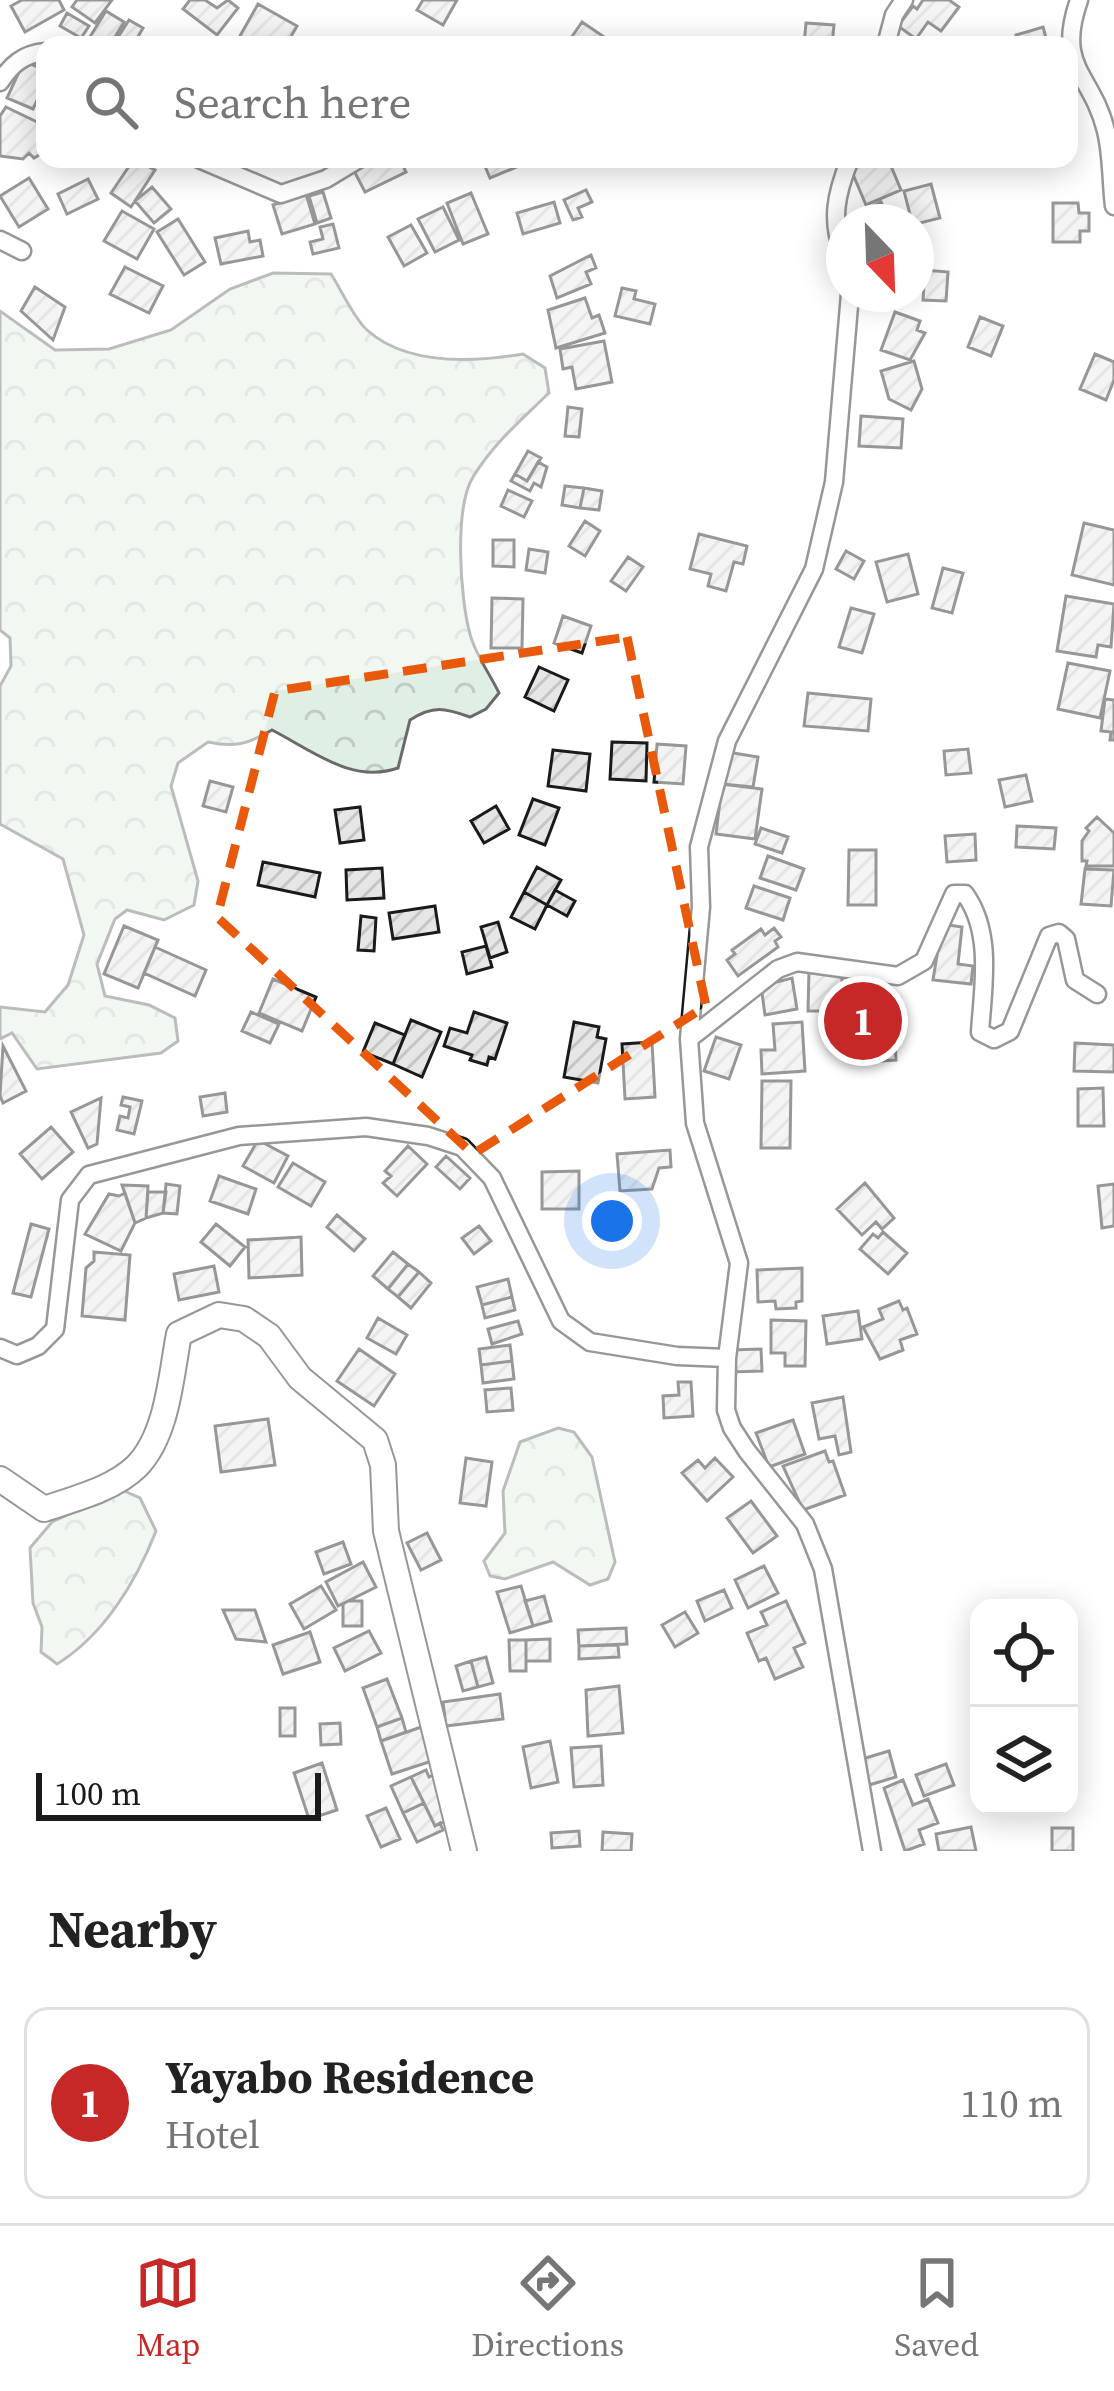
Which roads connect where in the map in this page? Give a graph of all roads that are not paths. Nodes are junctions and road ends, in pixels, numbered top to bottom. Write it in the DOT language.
graph roads {
  1 [pos="904,0"];
  2 [pos="1079,0"];
  3 [pos="888,36"];
  4 [pos="1069,36"];
  5 [pos="36,53"];
  6 [pos="1078,70"];
  7 [pos="0,82"];
  8 [pos="220,168"];
  9 [pos="344,168"];
  10 [pos="847,168"];
  11 [pos="834,204"];
  12 [pos="1114,206"];
  13 [pos="0,240"];
  14 [pos="22,251"];
  15 [pos="848,312"];
  16 [pos="1097,994"];
  17 [pos="689,1040"];
  18 [pos="0,1348"];
  19 [pos="727,1358"];
  20 [pos="0,1479"];
  21 [pos="464,1851"];
  22 [pos="872,1851"];
  1 -- 3 [label="street"];
  2 -- 4 [label="street"];
  5 -- 7 [label="street"];
  6 -- 12 [label="street"];
  8 -- 9 [label="street"];
  10 -- 11 [label="street"];
  13 -- 14 [label="street"];
  15 -- 17 [label="street"];
  16 -- 17 [label="street"];
  17 -- 19 [label="street"];
  18 -- 19 [label="street"];
  19 -- 22 [label="street"];
  20 -- 21 [label="street"];
}
